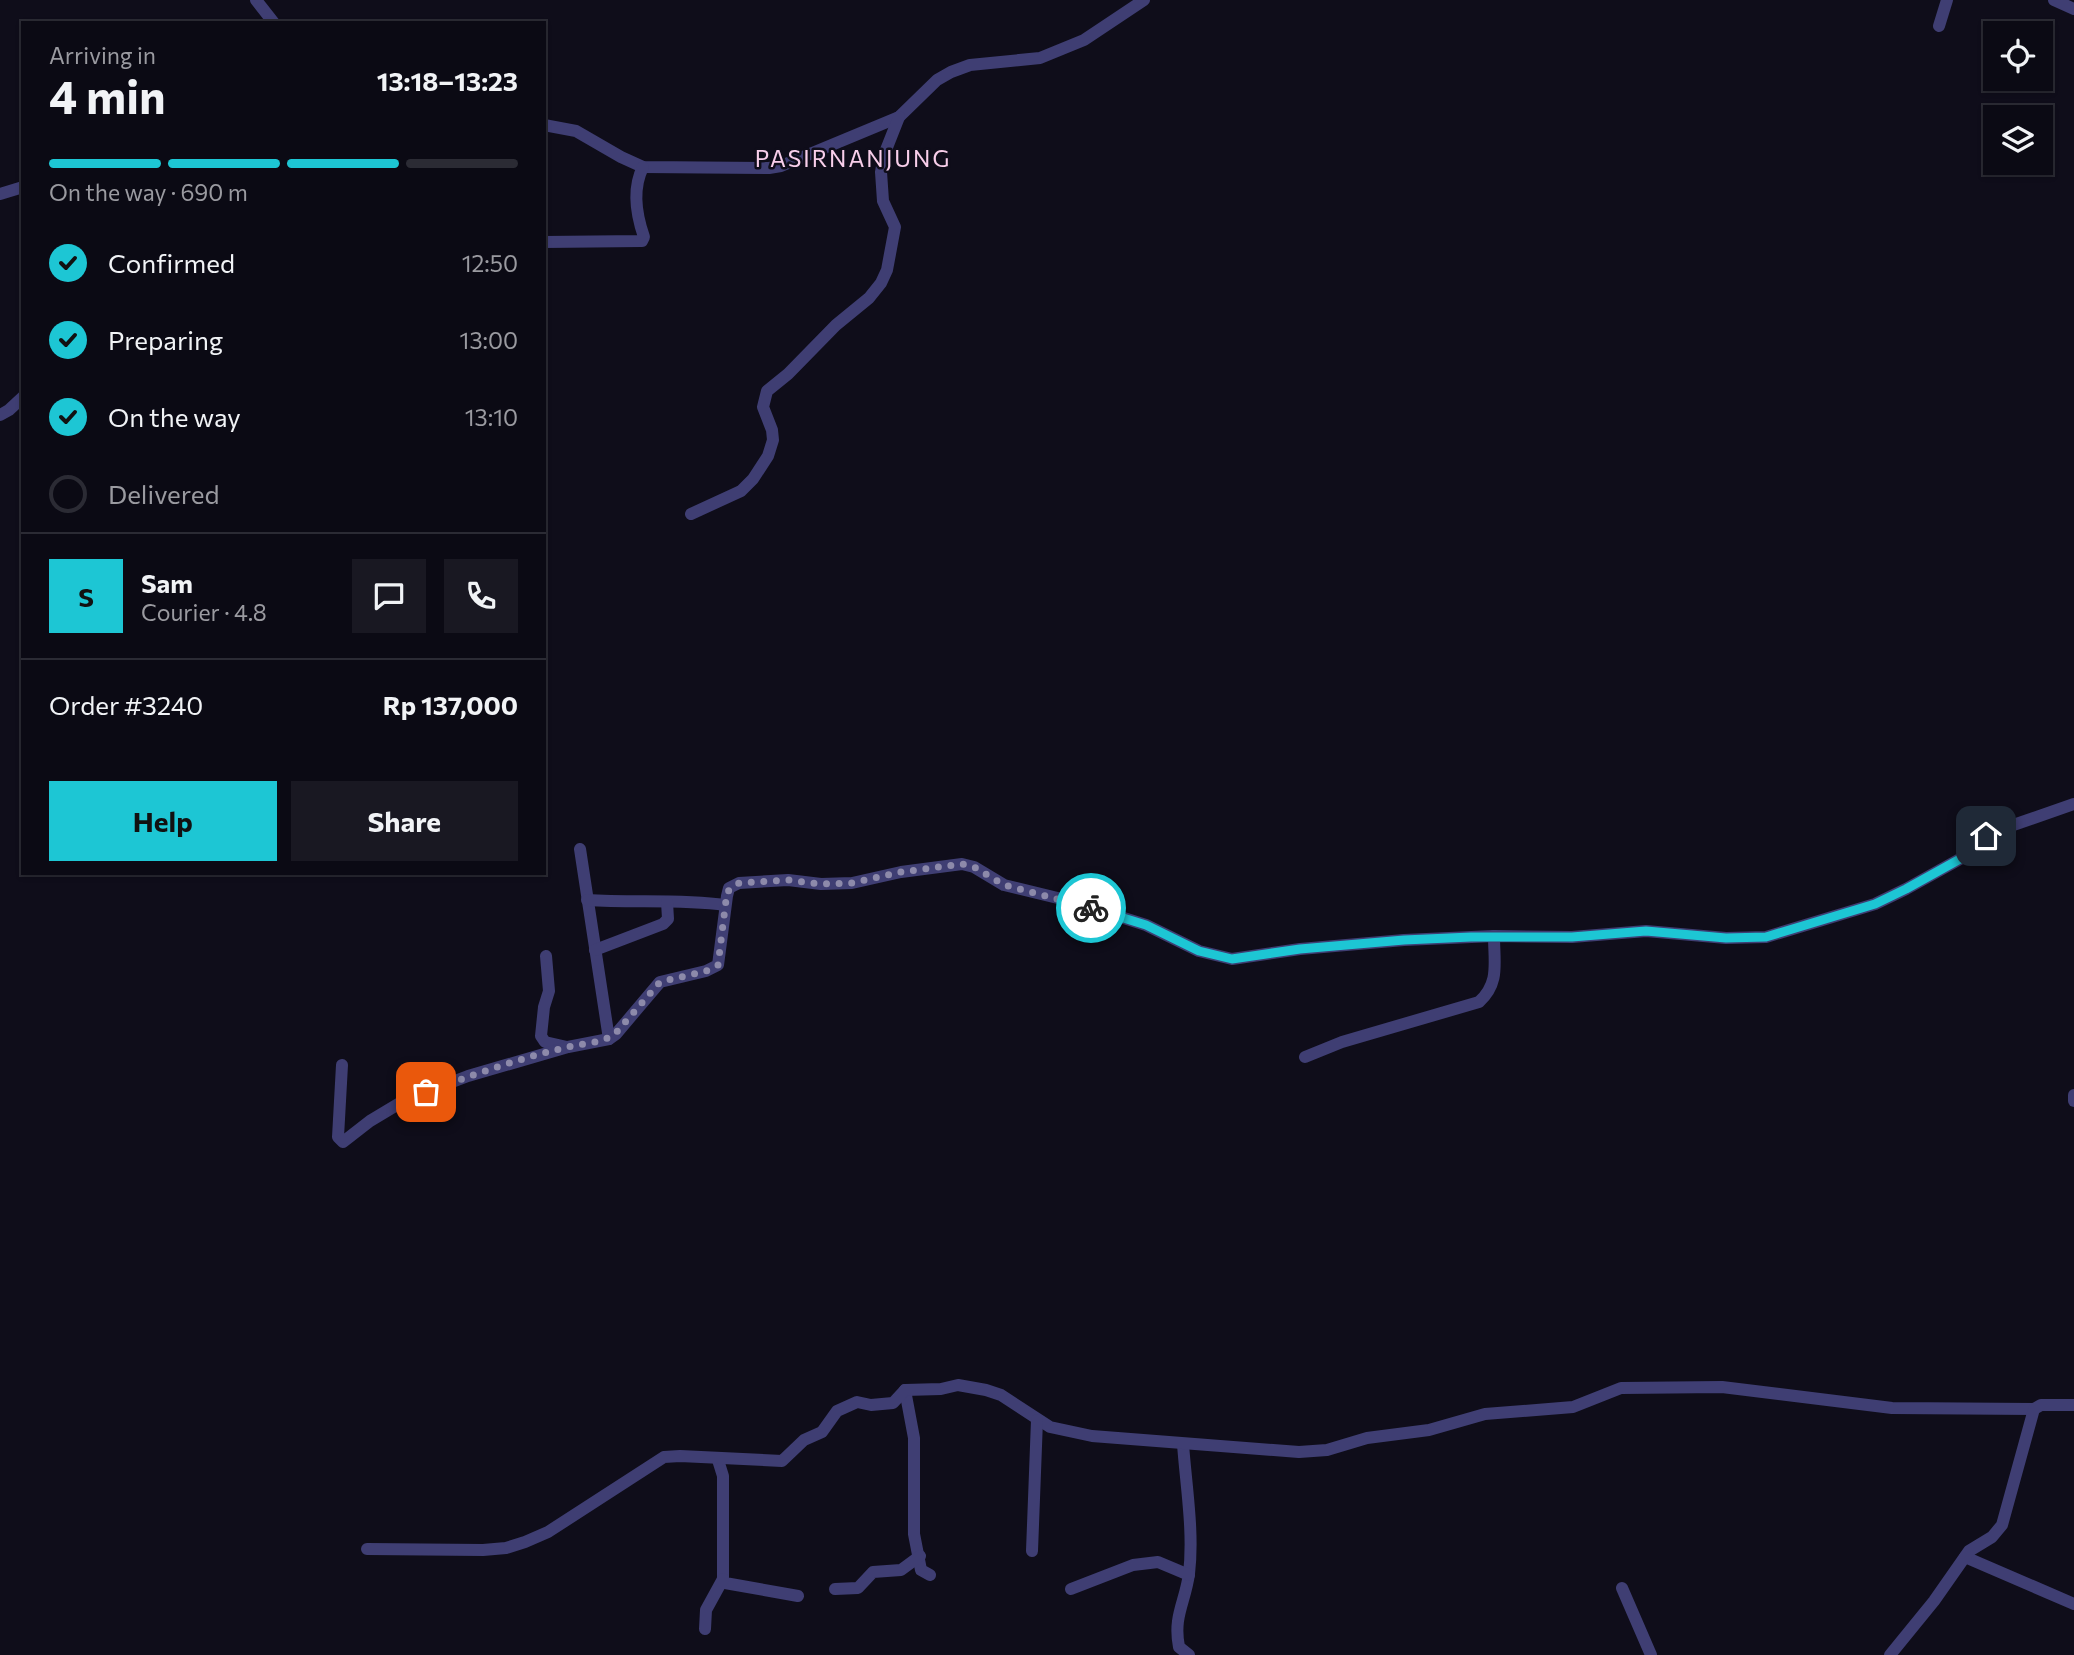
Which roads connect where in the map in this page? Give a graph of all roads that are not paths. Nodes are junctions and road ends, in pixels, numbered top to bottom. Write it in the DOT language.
graph roads {
  1 [pos="256,0"];
  2 [pos="1144,0"];
  3 [pos="1947,0"];
  4 [pos="2053,0"];
  5 [pos="2074,9"];
  6 [pos="272,21"];
  7 [pos="1939,26"];
  8 [pos="898,117"];
  9 [pos="546,125"];
  10 [pos="643,167"];
  11 [pos="21,188"];
  12 [pos="0,194"];
  13 [pos="546,242"];
  14 [pos="21,399"];
  15 [pos="0,415"];
  16 [pos="691,514"];
  17 [pos="2074,804"];
  18 [pos="580,849"];
  19 [pos="587,900"];
  20 [pos="667,902"];
  21 [pos="725,905"];
  22 [pos="1494,936"];
  23 [pos="594,950"];
  24 [pos="546,956"];
  25 [pos="609,1039"];
  26 [pos="568,1047"];
  27 [pos="1305,1057"];
  28 [pos="342,1065"];
  29 [pos="2074,1095"];
  30 [pos="2074,1101"];
  31 [pos="905,1390"];
  32 [pos="2074,1405"];
  33 [pos="2034,1409"];
  34 [pos="1037,1420"];
  35 [pos="1183,1444"];
  36 [pos="718,1460"];
  37 [pos="368,1549"];
  38 [pos="1032,1551"];
  39 [pos="920,1556"];
  40 [pos="1965,1557"];
  41 [pos="1189,1575"];
  42 [pos="930,1576"];
  43 [pos="723,1579"];
  44 [pos="1622,1588"];
  45 [pos="835,1589"];
  46 [pos="1070,1589"];
  47 [pos="798,1596"];
  48 [pos="2074,1604"];
  49 [pos="705,1629"];
  50 [pos="1189,1655"];
  51 [pos="1651,1655"];
  52 [pos="1890,1655"];
  1 -- 6 [label="street"];
  2 -- 8 [label="street"];
  3 -- 7 [label="street"];
  4 -- 5 [label="street"];
  8 -- 10 [label="street"];
  8 -- 16 [label="street"];
  9 -- 10 [label="street"];
  10 -- 13 [label="street"];
  11 -- 12 [label="street"];
  14 -- 15 [label="street"];
  17 -- 22 [label="street"];
  18 -- 19 [label="street"];
  19 -- 20 [label="street"];
  19 -- 23 [label="street"];
  20 -- 21 [label="street"];
  20 -- 23 [label="street"];
  21 -- 22 [label="street"];
  21 -- 25 [label="street"];
  22 -- 27 [label="street"];
  23 -- 25 [label="street"];
  24 -- 26 [label="street"];
  25 -- 26 [label="street"];
  26 -- 28 [label="street"];
  29 -- 30 [label="street"];
  31 -- 34 [label="street"];
  31 -- 36 [label="street"];
  31 -- 39 [label="street"];
  32 -- 33 [label="street"];
  33 -- 35 [label="street"];
  33 -- 40 [label="street"];
  34 -- 35 [label="street"];
  34 -- 38 [label="street"];
  35 -- 41 [label="street"];
  36 -- 37 [label="street"];
  36 -- 43 [label="street"];
  39 -- 42 [label="street"];
  39 -- 45 [label="street"];
  40 -- 48 [label="street"];
  40 -- 52 [label="street"];
  41 -- 46 [label="street"];
  41 -- 50 [label="street"];
  43 -- 47 [label="street"];
  43 -- 49 [label="street"];
  44 -- 51 [label="street"];
}
